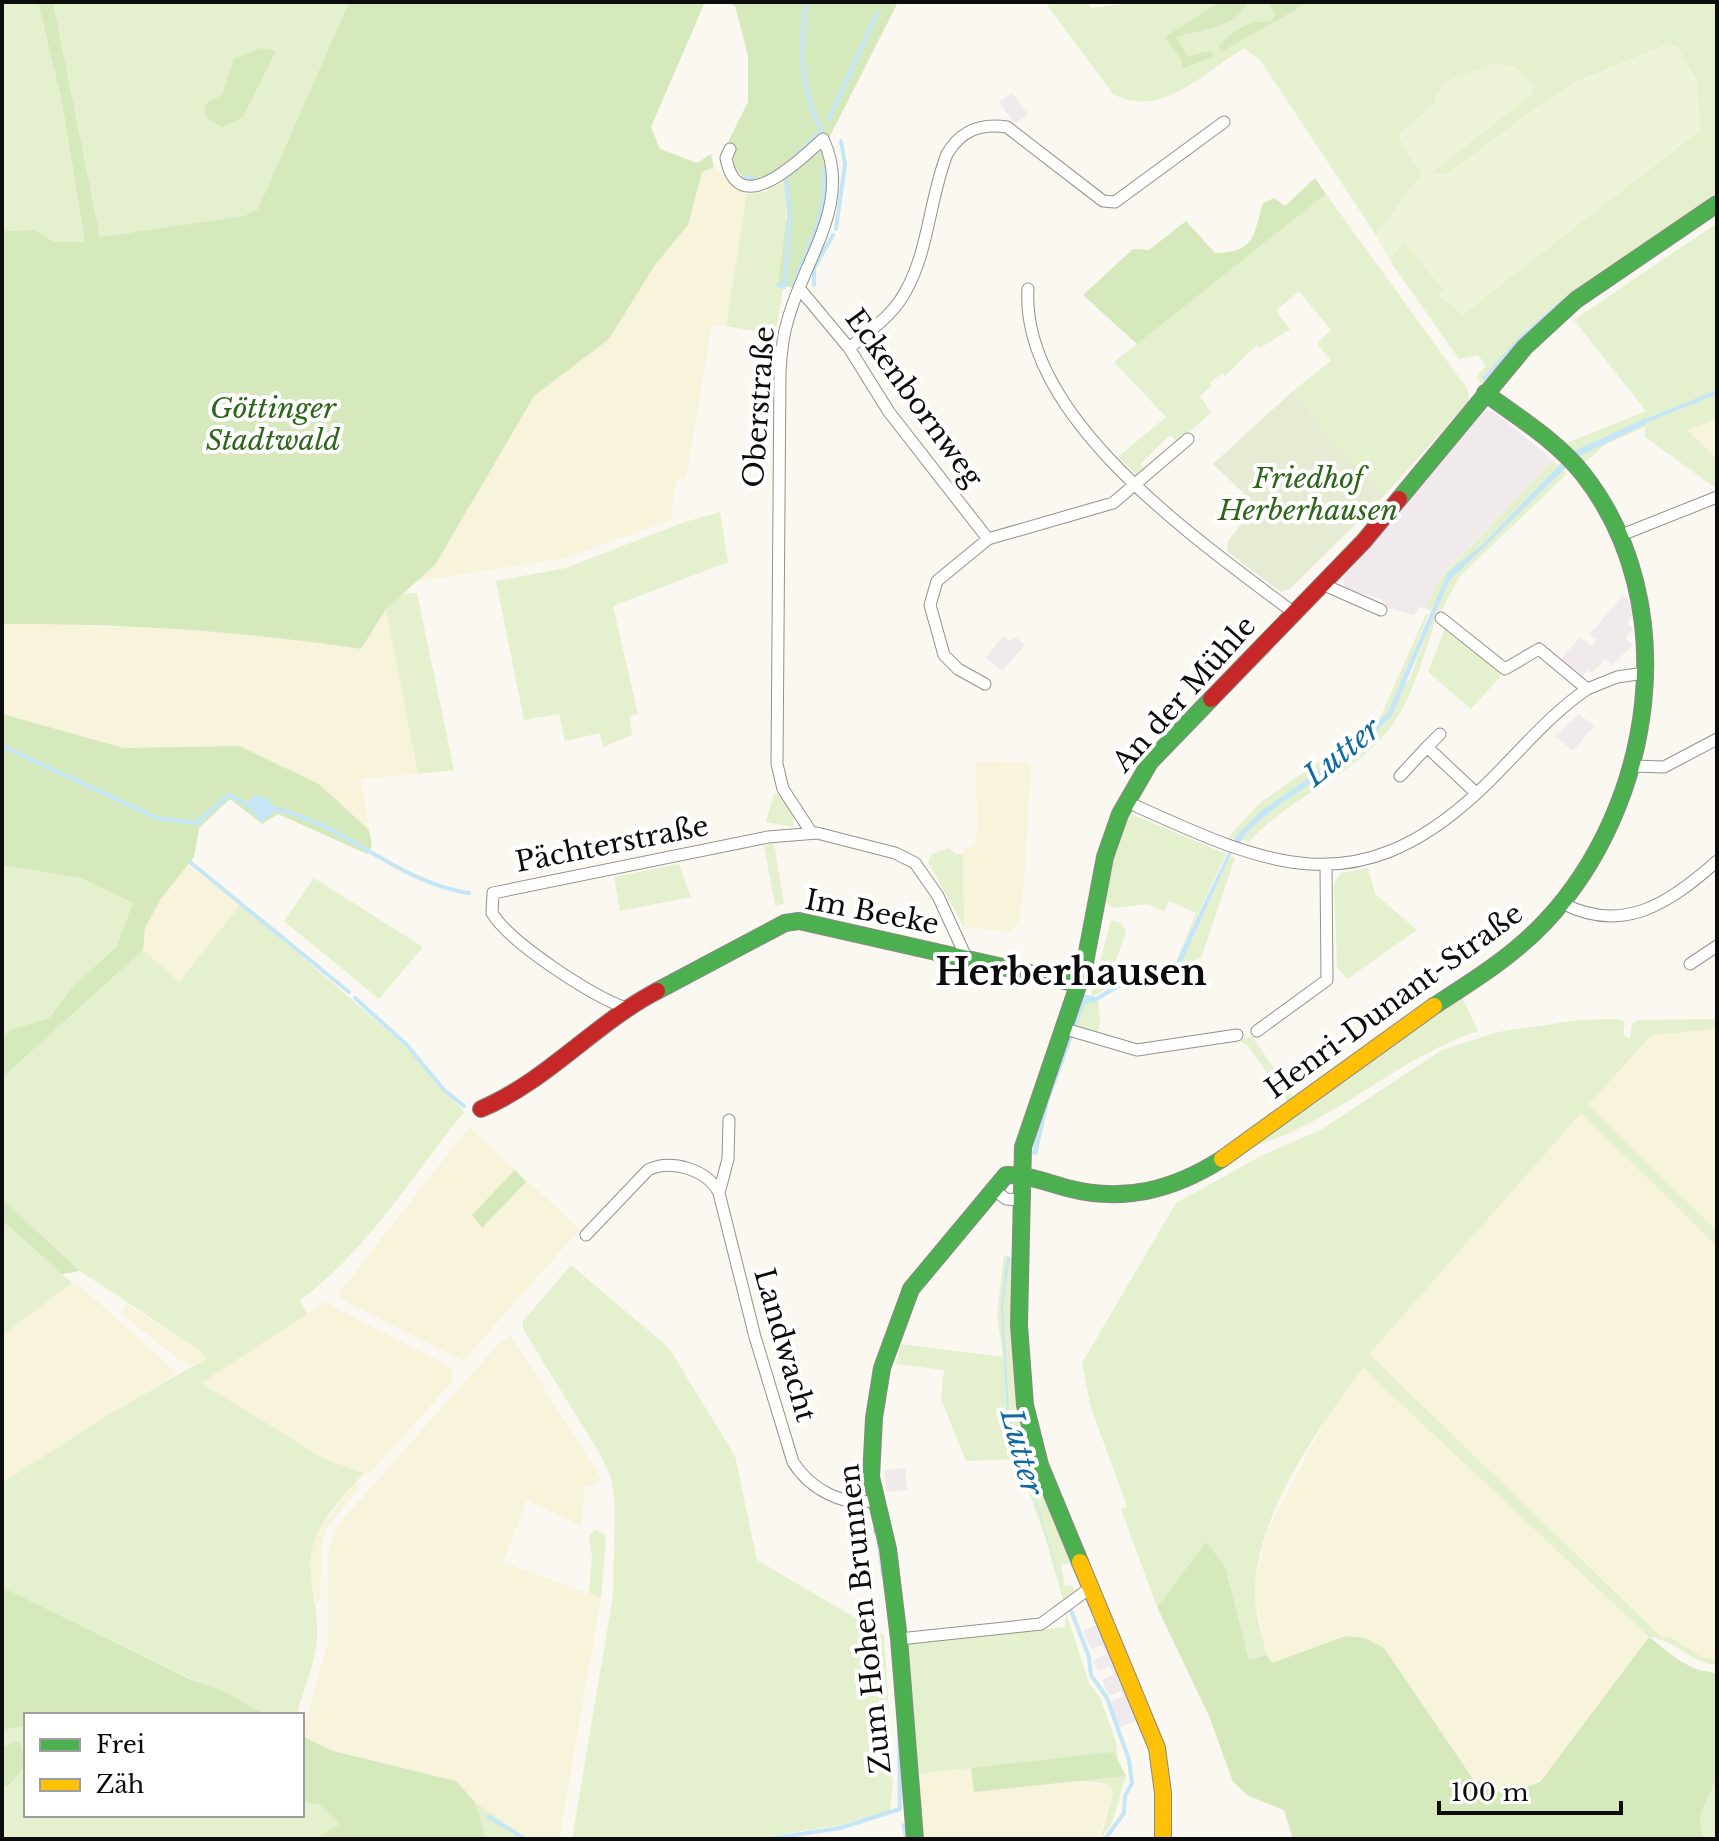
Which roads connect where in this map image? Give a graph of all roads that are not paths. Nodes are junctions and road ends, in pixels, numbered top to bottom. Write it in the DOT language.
graph roads {
  1 [pos="1224,122"];
  2 [pos="730,149"];
  3 [pos="1717,204"];
  4 [pos="799,288"];
  5 [pos="1028,289"];
  6 [pos="849,348"];
  7 [pos="1485,393"];
  8 [pos="1188,439"];
  9 [pos="1135,488"];
  10 [pos="1717,497"];
  11 [pos="1619,536"];
  12 [pos="988,539"];
  13 [pos="1322,584"];
  14 [pos="1381,610"];
  15 [pos="1294,613"];
  16 [pos="1441,618"];
  17 [pos="1645,673"];
  18 [pos="985,684"];
  19 [pos="1587,689"];
  20 [pos="1440,734"];
  21 [pos="1717,739"];
  22 [pos="1427,747"];
  23 [pos="1632,766"];
  24 [pos="1400,776"];
  25 [pos="1476,793"];
  26 [pos="1125,801"];
  27 [pos="811,832"];
  28 [pos="1717,861"];
  29 [pos="1326,866"];
  30 [pos="1562,903"];
  31 [pos="1717,946"];
  32 [pos="966,957"];
  33 [pos="1690,964"];
  34 [pos="1078,984"];
  35 [pos="626,1008"];
  36 [pos="1068,1030"];
  37 [pos="1257,1031"];
  38 [pos="1237,1035"];
  39 [pos="481,1109"];
  40 [pos="729,1120"];
  41 [pos="1018,1175"];
  42 [pos="992,1188"];
  43 [pos="719,1193"];
  44 [pos="1021,1200"];
  45 [pos="586,1235"];
  46 [pos="876,1500"];
  47 [pos="1090,1588"];
  48 [pos="899,1639"];
  49 [pos="915,1839"];
  50 [pos="1163,1839"];
  1 -- 6 [label="street"];
  2 -- 4 [label="street, Oberstraße"];
  3 -- 7 [label="street, An der Mühle"];
  4 -- 6 [label="street, Eckenbornweg"];
  4 -- 27 [label="street, Oberstraße"];
  5 -- 9 [label="street"];
  6 -- 12 [label="street, Eckenbornweg"];
  7 -- 11 [label="street, Henri-Dunant-Straße"];
  7 -- 13 [label="street, An der Mühle"];
  8 -- 9 [label="street"];
  9 -- 12 [label="street"];
  9 -- 15 [label="street"];
  10 -- 11 [label="street"];
  11 -- 17 [label="street, Henri-Dunant-Straße"];
  12 -- 18 [label="street"];
  13 -- 14 [label="street"];
  13 -- 15 [label="street, An der Mühle"];
  15 -- 26 [label="street, An der Mühle"];
  16 -- 19 [label="street"];
  17 -- 19 [label="street"];
  17 -- 23 [label="street, Henri-Dunant-Straße"];
  19 -- 25 [label="street"];
  20 -- 22 [label="street"];
  21 -- 23 [label="street"];
  22 -- 24 [label="street"];
  22 -- 25 [label="street"];
  23 -- 30 [label="street, Henri-Dunant-Straße"];
  25 -- 29 [label="street"];
  26 -- 29 [label="street"];
  26 -- 34 [label="street, An der Mühle"];
  27 -- 32 [label="street"];
  27 -- 35 [label="street, Pächterstraße"];
  28 -- 30 [label="street"];
  29 -- 37 [label="street"];
  30 -- 41 [label="street, Henri-Dunant-Straße"];
  31 -- 33 [label="street"];
  32 -- 34 [label="street, Im Beeke"];
  32 -- 35 [label="street, Im Beeke"];
  34 -- 36 [label="street, An der Mühle"];
  35 -- 39 [label="street, Im Beeke"];
  36 -- 38 [label="street"];
  36 -- 41 [label="street, An der Mühle"];
  40 -- 43 [label="street, Landwacht"];
  41 -- 42 [label="street, Zum Hohen Brunnen"];
  41 -- 44 [label="street, An der Mühle"];
  42 -- 44 [label="street"];
  42 -- 46 [label="street, Zum Hohen Brunnen"];
  43 -- 45 [label="street"];
  43 -- 46 [label="street, Landwacht"];
  44 -- 47 [label="street, An der Mühle"];
  46 -- 48 [label="street, Zum Hohen Brunnen"];
  47 -- 48 [label="street"];
  47 -- 50 [label="street, An der Mühle"];
  48 -- 49 [label="street, Zum Hohen Brunnen"];
}
